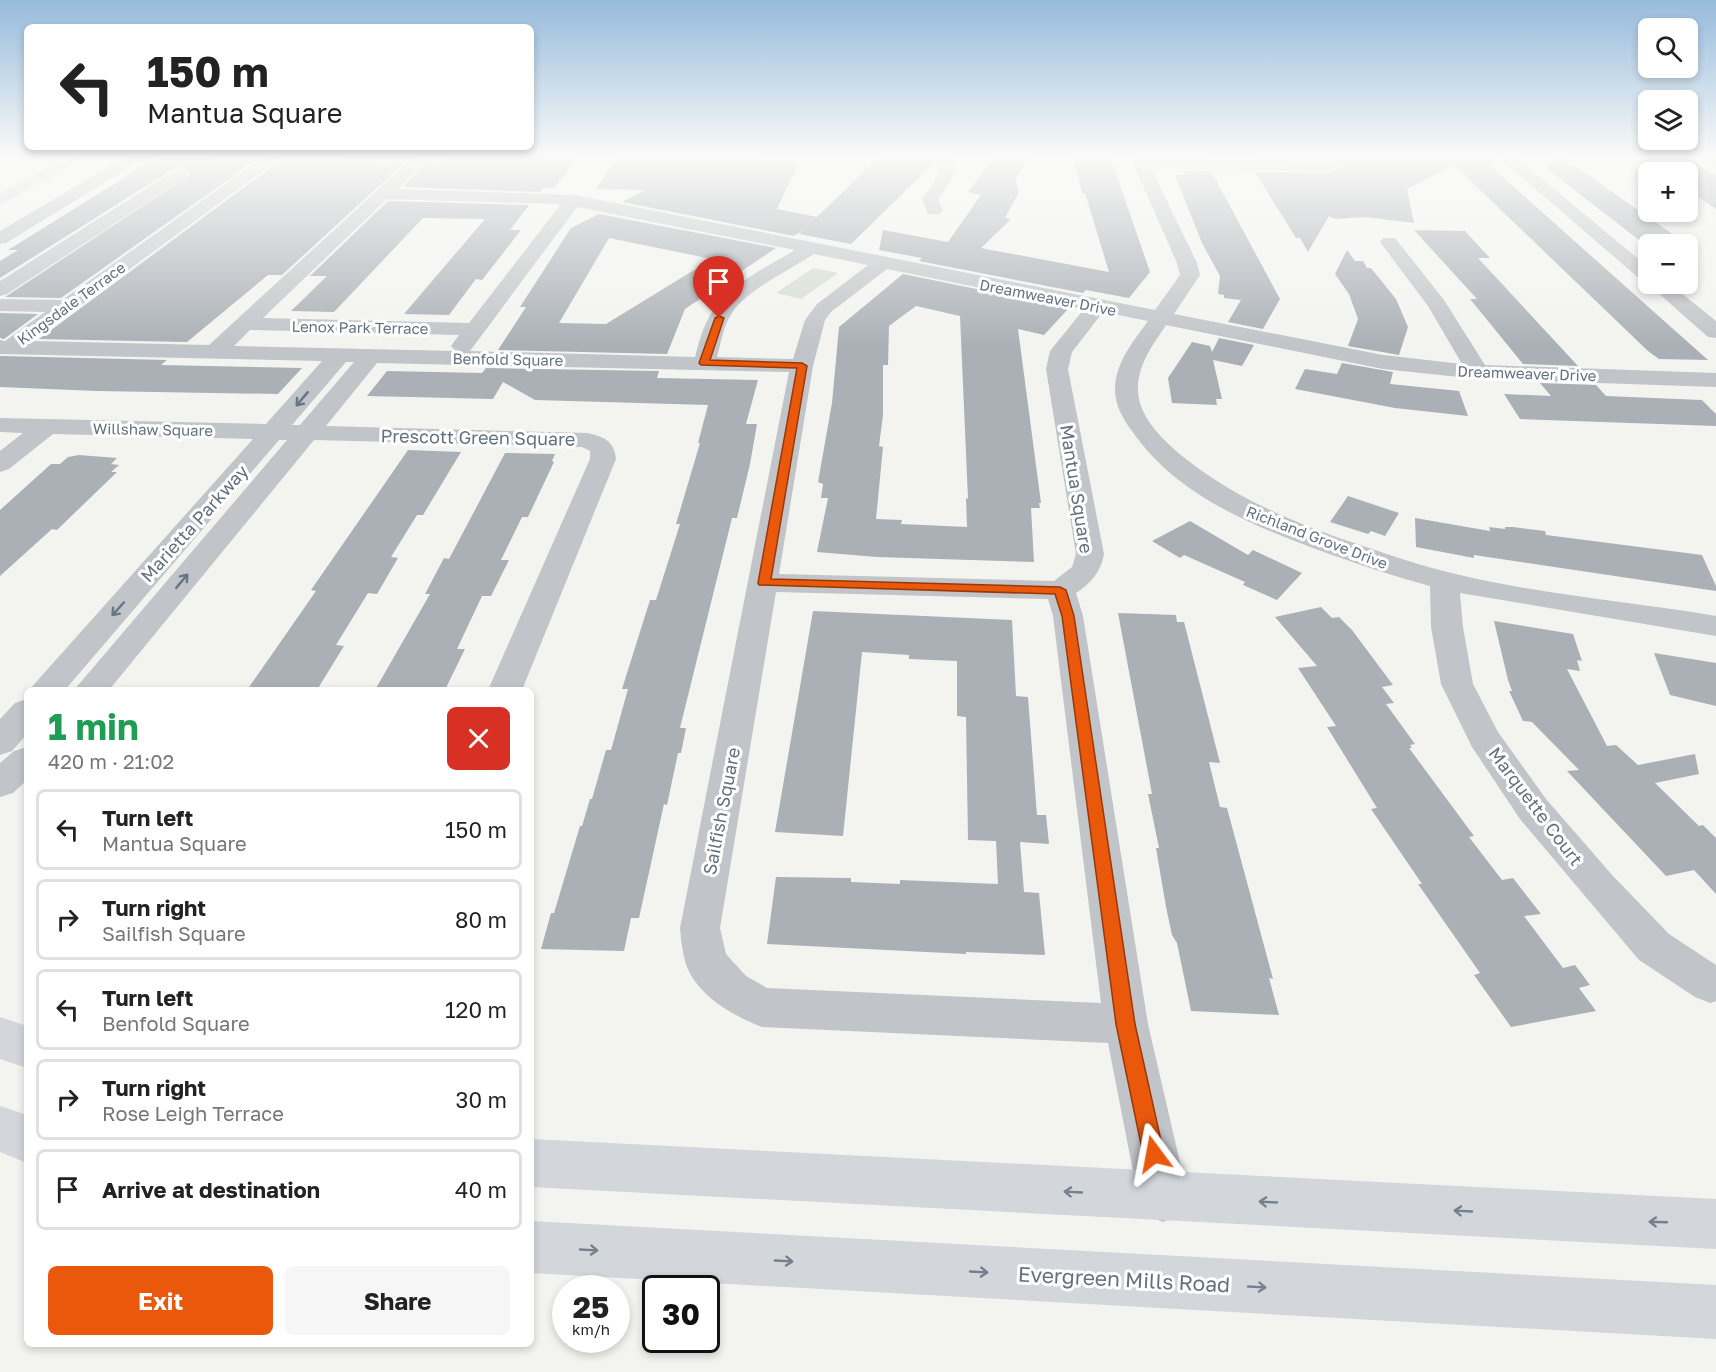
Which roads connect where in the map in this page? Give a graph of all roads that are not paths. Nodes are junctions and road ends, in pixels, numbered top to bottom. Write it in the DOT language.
graph roads {
  1 [pos="34,218"];
  2 [pos="115,218"];
  3 [pos="189,218"];
  4 [pos="357,218"];
  5 [pos="558,218"];
  6 [pos="661,218"];
  7 [pos="1166,218"];
  8 [pos="1579,218"];
  9 [pos="0,238"];
  10 [pos="1389,242"];
  11 [pos="810,249"];
  12 [pos="883,263"];
  13 [pos="1638,268"];
  14 [pos="0,290"];
  15 [pos="1670,294"];
  16 [pos="0,305"];
  17 [pos="67,306"];
  18 [pos="1096,307"];
  19 [pos="1160,319"];
  20 [pos="245,324"];
  21 [pos="474,329"];
  22 [pos="1716,332"];
  23 [pos="5,347"];
  24 [pos="215,352"];
  25 [pos="340,355"];
  26 [pos="372,355"];
  27 [pos="453,357"];
  28 [pos="704,363"];
  29 [pos="802,366"];
  30 [pos="1478,372"];
  31 [pos="1716,380"];
  32 [pos="0,425"];
  33 [pos="46,427"];
  34 [pos="275,432"];
  35 [pos="307,433"];
  36 [pos="0,464"];
  37 [pos="1444,579"];
  38 [pos="764,583"];
  39 [pos="1060,590"];
  40 [pos="1716,626"];
  41 [pos="49,687"];
  42 [pos="94,687"];
  43 [pos="506,687"];
  44 [pos="24,715"];
  45 [pos="0,743"];
  46 [pos="24,745"];
  47 [pos="24,763"];
  48 [pos="0,783"];
  49 [pos="1710,984"];
  50 [pos="1126,1024"];
  51 [pos="0,1038"];
  52 [pos="24,1046"];
  53 [pos="0,1129"];
  54 [pos="24,1138"];
  55 [pos="534,1163"];
  56 [pos="1163,1197"];
  57 [pos="1716,1224"];
  58 [pos="534,1247"];
  59 [pos="1716,1312"];
  1 -- 9 [label="street"];
  2 -- 14 [label="street"];
  3 -- 17 [label="street, Kingsdale Terrace"];
  4 -- 20 [label="street"];
  5 -- 21 [label="street"];
  6 -- 11 [label="street, Dreamweaver Drive"];
  7 -- 19 [label="street, Richland Grove Drive"];
  8 -- 13 [label="street"];
  10 -- 30 [label="street"];
  11 -- 12 [label="street, Dreamweaver Drive"];
  11 -- 28 [label="street"];
  12 -- 18 [label="street, Dreamweaver Drive"];
  12 -- 29 [label="street, Sailfish Square"];
  15 -- 22 [label="street"];
  16 -- 17 [label="street"];
  17 -- 23 [label="street, Kingsdale Terrace"];
  18 -- 19 [label="street, Dreamweaver Drive"];
  18 -- 39 [label="street, Mantua Square"];
  19 -- 30 [label="street, Dreamweaver Drive"];
  19 -- 37 [label="street, Richland Grove Drive"];
  20 -- 21 [label="street, Lenox Park Terrace"];
  20 -- 24 [label="street"];
  21 -- 27 [label="street"];
  23 -- 24 [label="street, Benfold Square"];
  24 -- 25 [label="street, Benfold Square"];
  25 -- 26 [label="street, Benfold Square"];
  25 -- 34 [label="street, Marietta Parkway, one-way"];
  26 -- 27 [label="street, Benfold Square"];
  26 -- 35 [label="street, Marietta Parkway"];
  27 -- 28 [label="street, Benfold Square"];
  28 -- 29 [label="street, Benfold Square"];
  29 -- 38 [label="street, Sailfish Square"];
  30 -- 31 [label="street, Dreamweaver Drive"];
  32 -- 33 [label="street, Willshaw Square"];
  33 -- 34 [label="street, Willshaw Square"];
  33 -- 36 [label="street"];
  34 -- 35 [label="street, Willshaw Square"];
  34 -- 41 [label="street, Marietta Parkway, one-way"];
  42 -- 35 [label="street, Marietta Parkway, one-way"];
  35 -- 43 [label="street, Prescott Green Square"];
  37 -- 40 [label="street, Richland Grove Drive"];
  37 -- 49 [label="street, Marquette Court"];
  38 -- 39 [label="street"];
  38 -- 50 [label="street, Sailfish Square"];
  39 -- 50 [label="street"];
  44 -- 45 [label="street"];
  45 -- 46 [label="street"];
  47 -- 48 [label="street"];
  50 -- 56 [label="street"];
  51 -- 52 [label="main road"];
  53 -- 54 [label="main road"];
  56 -- 55 [label="main road, one-way"];
  57 -- 56 [label="main road, one-way"];
  58 -- 59 [label="main road, Evergreen Mills Road, one-way"];
}
